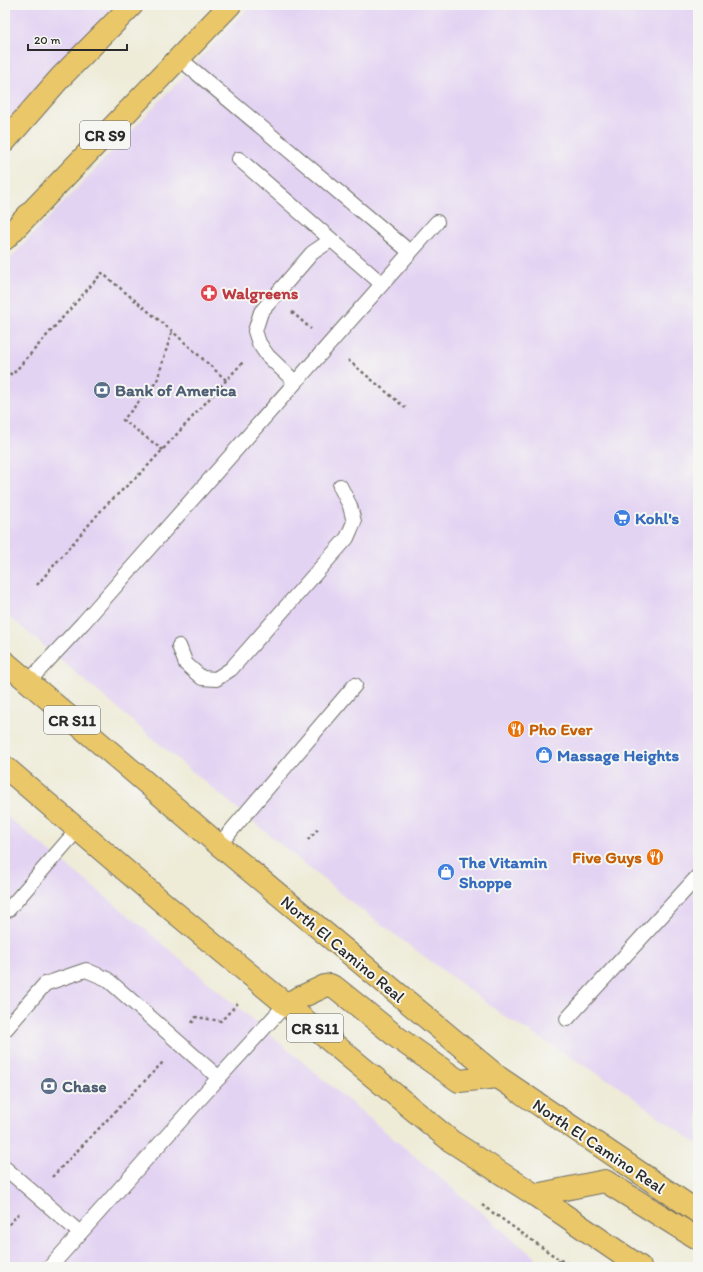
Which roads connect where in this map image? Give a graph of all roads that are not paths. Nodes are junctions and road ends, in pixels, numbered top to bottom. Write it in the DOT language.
graph roads {
  1 [pos="132,5"];
  2 [pos="230,5"];
  3 [pos="180,59"];
  4 [pos="5,141"];
  5 [pos="239,159"];
  6 [pos="437,222"];
  7 [pos="5,239"];
  8 [pos="331,240"];
  9 [pos="410,252"];
  10 [pos="382,284"];
  11 [pos="295,382"];
  12 [pos="340,486"];
  13 [pos="178,646"];
  14 [pos="5,662"];
  15 [pos="28,682"];
  16 [pos="355,685"];
  17 [pos="5,767"];
  18 [pos="78,829"];
  19 [pos="219,845"];
  20 [pos="698,876"];
  21 [pos="6,910"];
  22 [pos="286,1004"];
  23 [pos="567,1019"];
  24 [pos="5,1030"];
  25 [pos="498,1077"];
  26 [pos="219,1078"];
  27 [pos="5,1168"];
  28 [pos="535,1195"];
  29 [pos="698,1212"];
  30 [pos="80,1232"];
  31 [pos="698,1240"];
  32 [pos="50,1267"];
  33 [pos="640,1267"];
  1 -- 4 [label="main road"];
  2 -- 3 [label="main road, CR S9"];
  3 -- 7 [label="main road, CR S9"];
  3 -- 9 [label="lane"];
  5 -- 8 [label="lane"];
  6 -- 9 [label="lane"];
  8 -- 10 [label="lane"];
  8 -- 11 [label="lane"];
  9 -- 10 [label="lane"];
  10 -- 11 [label="lane"];
  11 -- 15 [label="lane"];
  12 -- 13 [label="lane"];
  14 -- 15 [label="main road, North El Camino Real / CR S11"];
  15 -- 19 [label="main road, North El Camino Real / CR S11"];
  16 -- 19 [label="lane"];
  17 -- 18 [label="main road, CR S11"];
  18 -- 21 [label="lane"];
  18 -- 22 [label="main road, CR S11"];
  19 -- 25 [label="main road, North El Camino Real / CR S11"];
  20 -- 23 [label="lane"];
  22 -- 25 [label="main road"];
  22 -- 26 [label="lane"];
  22 -- 28 [label="main road, CR S11"];
  24 -- 26 [label="lane"];
  25 -- 29 [label="main road, North El Camino Real / CR S11"];
  26 -- 30 [label="lane"];
  27 -- 30 [label="lane"];
  28 -- 31 [label="main road"];
  28 -- 33 [label="main road, CR S11"];
  30 -- 32 [label="lane"];
}
